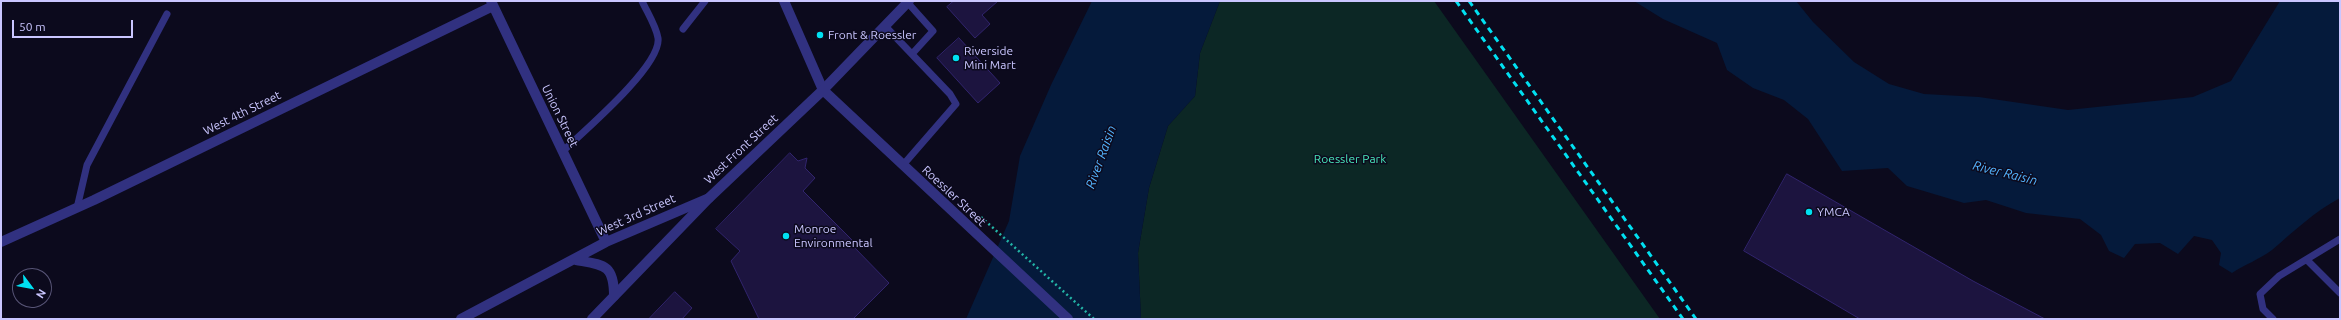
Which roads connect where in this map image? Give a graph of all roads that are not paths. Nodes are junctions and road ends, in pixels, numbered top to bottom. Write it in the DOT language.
graph roads {
  1 [pos="642,1"];
  2 [pos="705,1"];
  3 [pos="784,1"];
  4 [pos="909,2"];
  5 [pos="492,3"];
  6 [pos="167,14"];
  7 [pos="885,26"];
  8 [pos="683,28"];
  9 [pos="912,54"];
  10 [pos="823,90"];
  11 [pos="563,151"];
  12 [pos="903,165"];
  13 [pos="709,198"];
  14 [pos="77,208"];
  15 [pos="2340,239"];
  16 [pos="1,242"];
  17 [pos="606,242"];
  18 [pos="576,260"];
  19 [pos="2307,260"];
  20 [pos="2340,293"];
  21 [pos="614,296"];
  22 [pos="461,319"];
  23 [pos="592,319"];
  24 [pos="1068,319"];
  25 [pos="2273,319"];
  1 -- 11 [label="lane"];
  2 -- 8 [label="lane"];
  3 -- 10 [label="street"];
  4 -- 7 [label="street, West Front Street"];
  4 -- 9 [label="lane"];
  5 -- 11 [label="street, Union Street"];
  5 -- 14 [label="street, West 4th Street"];
  6 -- 14 [label="lane"];
  7 -- 9 [label="lane"];
  7 -- 10 [label="street, West Front Street"];
  9 -- 12 [label="lane"];
  10 -- 12 [label="street, Roessler Street"];
  10 -- 13 [label="street, West Front Street"];
  11 -- 17 [label="street, Union Street"];
  12 -- 24 [label="street, Roessler Street"];
  13 -- 17 [label="street, West 3rd Street"];
  13 -- 21 [label="street, West Front Street"];
  14 -- 16 [label="street, West 4th Street"];
  15 -- 19 [label="lane"];
  17 -- 18 [label="street, West 3rd Street"];
  18 -- 21 [label="street"];
  18 -- 22 [label="street, West 3rd Street"];
  19 -- 20 [label="lane"];
  19 -- 25 [label="lane"];
  21 -- 23 [label="street, West Front Street"];
}
